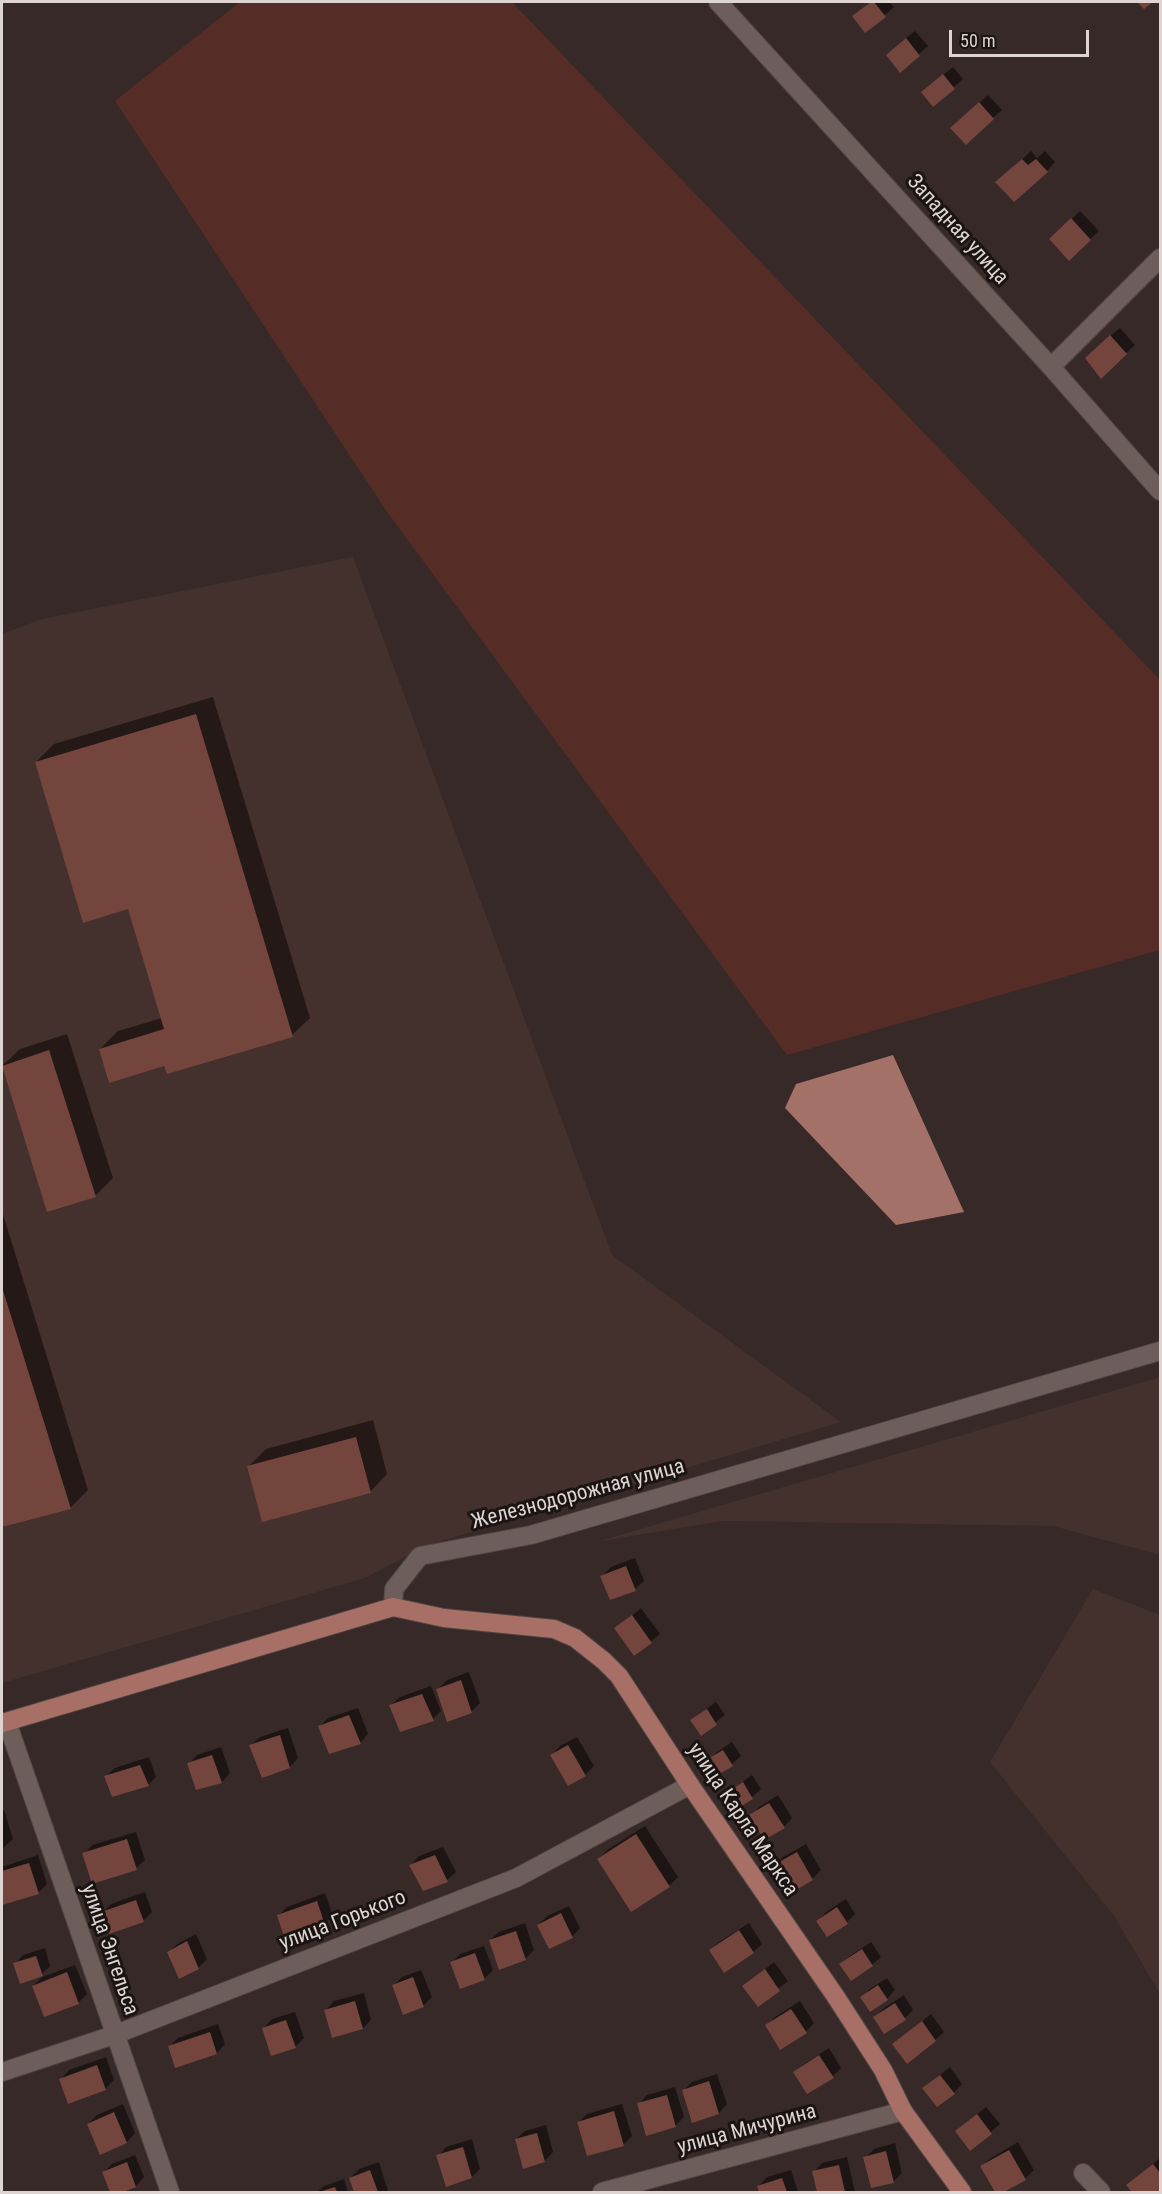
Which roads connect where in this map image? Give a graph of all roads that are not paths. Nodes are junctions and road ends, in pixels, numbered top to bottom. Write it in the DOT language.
graph roads {
  1 [pos="718,2"];
  2 [pos="1161,258"];
  3 [pos="1051,367"];
  4 [pos="1161,491"];
  5 [pos="1161,1351"];
  6 [pos="393,1607"];
  7 [pos="4,1722"];
  8 [pos="690,1785"];
  9 [pos="114,2035"];
  10 [pos="2,2072"];
  11 [pos="903,2111"];
  12 [pos="1083,2173"];
  13 [pos="170,2193"];
  14 [pos="602,2193"];
  15 [pos="962,2193"];
  16 [pos="1101,2193"];
  1 -- 3 [label="street, Западная улица"];
  2 -- 3 [label="street"];
  3 -- 4 [label="street, Западная улица"];
  5 -- 6 [label="street, Железнодорожная улица"];
  6 -- 7 [label="main road"];
  6 -- 8 [label="main road, улица Карла Маркса"];
  7 -- 9 [label="street, улица Энгельса"];
  8 -- 9 [label="street, улица Горького"];
  8 -- 11 [label="main road, улица Карла Маркса"];
  9 -- 10 [label="street, улица Горького"];
  9 -- 13 [label="street, улица Энгельса"];
  11 -- 14 [label="street, улица Мичурина"];
  11 -- 15 [label="main road, улица Карла Маркса"];
  12 -- 16 [label="street"];
}
